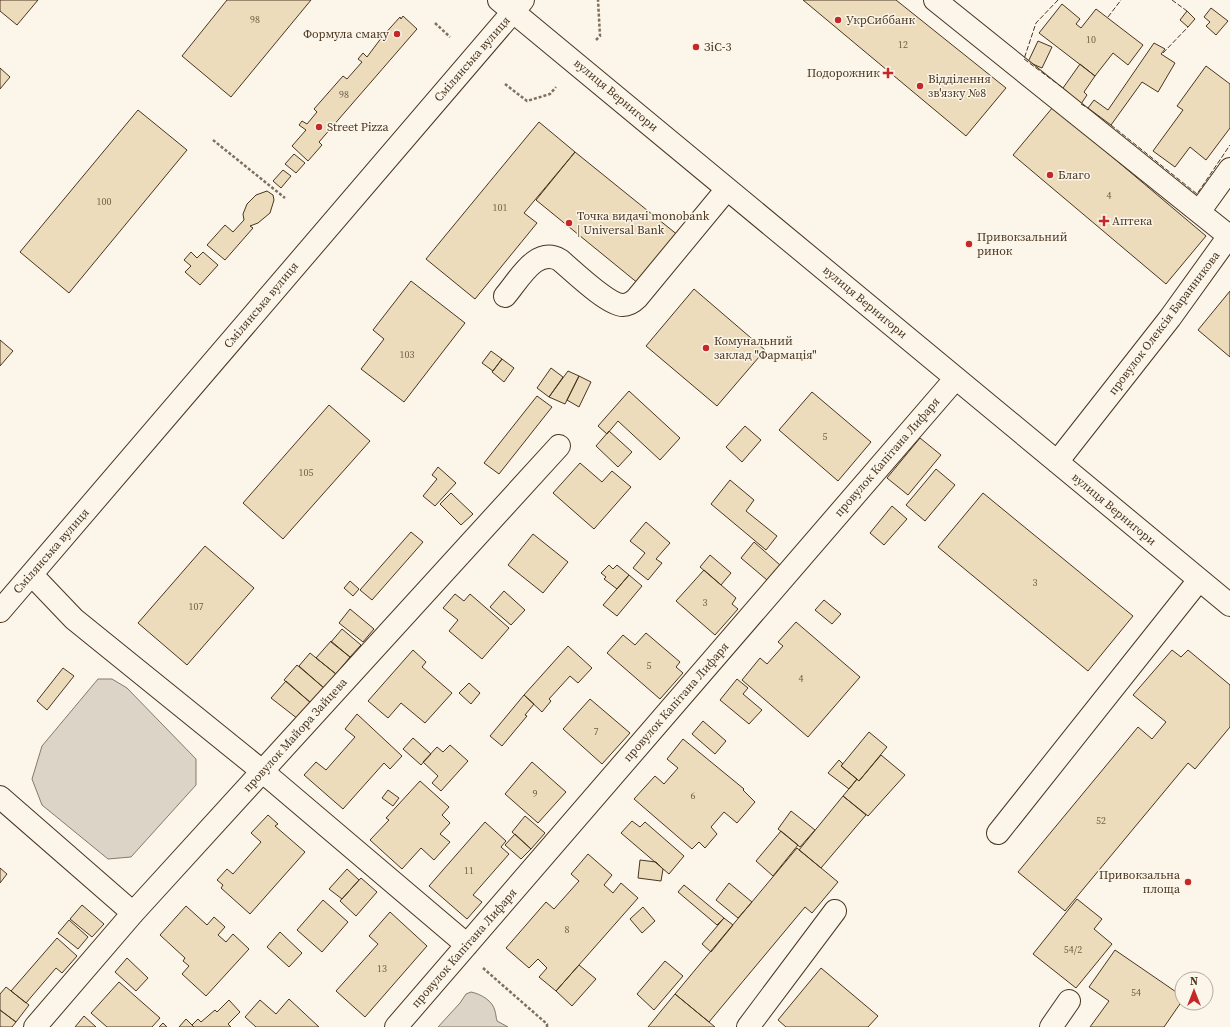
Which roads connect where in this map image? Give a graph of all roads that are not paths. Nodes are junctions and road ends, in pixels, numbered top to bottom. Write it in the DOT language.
graph roads {
  1 [pos="935,0"];
  2 [pos="512,4"];
  3 [pos="1230,169"];
  4 [pos="727,189"];
  5 [pos="1199,212"];
  6 [pos="1229,237"];
  7 [pos="505,296"];
  8 [pos="956,378"];
  9 [pos="559,446"];
  10 [pos="1057,462"];
  11 [pos="32,574"];
  12 [pos="1199,580"];
  13 [pos="1230,605"];
  14 [pos="0,611"];
  15 [pos="262,771"];
  16 [pos="0,797"];
  17 [pos="998,833"];
  18 [pos="835,911"];
  19 [pos="133,913"];
  20 [pos="465,948"];
  21 [pos="1069,1001"];
  22 [pos="35,1027"];
  23 [pos="396,1027"];
  24 [pos="748,1027"];
  25 [pos="1051,1027"];
  1 -- 5 [label="street, провулок Олексія Баранникова"];
  2 -- 4 [label="street, вулиця Вернигори"];
  2 -- 11 [label="street, Смілянська вулиця"];
  3 -- 5 [label="street"];
  4 -- 7 [label="street"];
  4 -- 8 [label="street, вулиця Вернигори"];
  5 -- 6 [label="street, провулок Олексія Баранникова"];
  6 -- 10 [label="street, провулок Олексія Баранникова"];
  8 -- 10 [label="street, вулиця Вернигори"];
  8 -- 20 [label="street, провулок Капітана Лифаря"];
  9 -- 15 [label="street, провулок Майора Зайцева"];
  10 -- 12 [label="street, вулиця Вернигори"];
  11 -- 14 [label="street, Смілянська вулиця"];
  11 -- 15 [label="street"];
  12 -- 13 [label="street, вулиця Вернигори"];
  12 -- 17 [label="street"];
  15 -- 19 [label="street, провулок Майора Зайцева"];
  15 -- 20 [label="street"];
  16 -- 19 [label="street"];
  18 -- 24 [label="street"];
  19 -- 22 [label="street, провулок Майора Зайцева"];
  20 -- 23 [label="street, провулок Капітана Лифаря"];
  21 -- 25 [label="street"];
}
